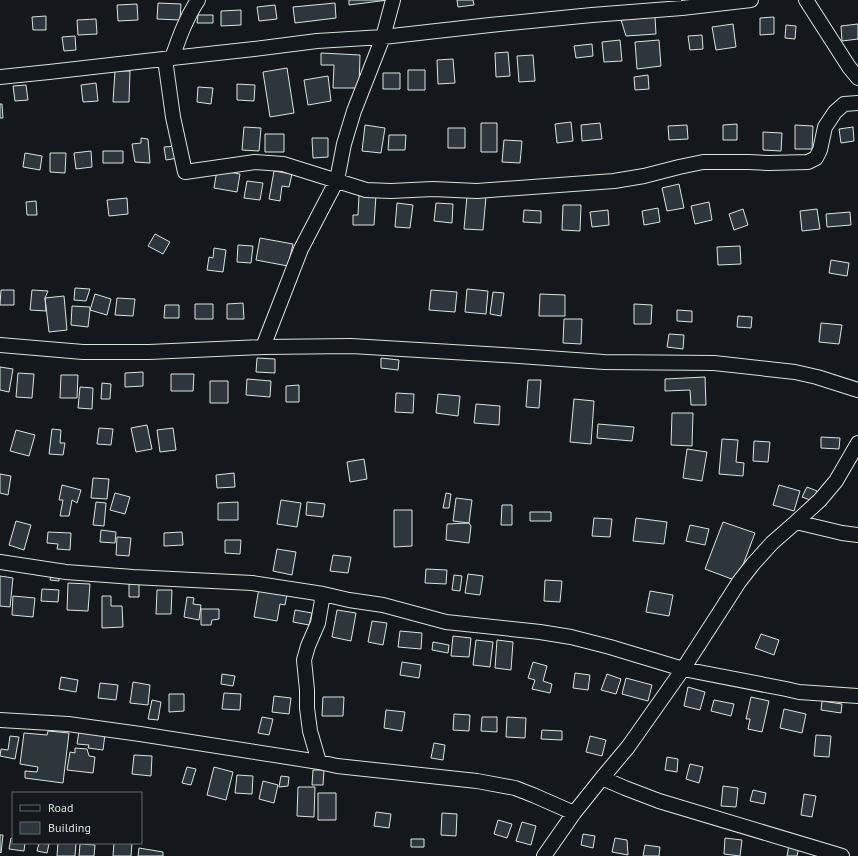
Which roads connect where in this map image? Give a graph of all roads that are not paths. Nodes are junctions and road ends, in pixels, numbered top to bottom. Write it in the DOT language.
graph roads {
  1 [pos="198,0"];
  2 [pos="393,0"];
  3 [pos="751,0"];
  4 [pos="806,0"];
  5 [pos="383,37"];
  6 [pos="168,58"];
  7 [pos="0,77"];
  8 [pos="858,78"];
  9 [pos="858,103"];
  10 [pos="336,180"];
  11 [pos="0,345"];
  12 [pos="263,347"];
  13 [pos="858,390"];
  14 [pos="858,443"];
  15 [pos="796,522"];
  16 [pos="858,535"];
  17 [pos="0,562"];
  18 [pos="323,594"];
  19 [pos="683,669"];
  20 [pos="858,696"];
  21 [pos="0,720"];
  22 [pos="319,762"];
  23 [pos="602,778"];
  24 [pos="574,813"];
  25 [pos="544,856"];
  26 [pos="842,856"];
  1 -- 6 [label="street"];
  2 -- 5 [label="street"];
  3 -- 5 [label="street"];
  4 -- 8 [label="street"];
  5 -- 6 [label="street"];
  5 -- 10 [label="street"];
  6 -- 7 [label="street"];
  6 -- 10 [label="street"];
  9 -- 10 [label="street"];
  10 -- 12 [label="street"];
  11 -- 12 [label="street"];
  12 -- 13 [label="street"];
  14 -- 15 [label="street"];
  15 -- 16 [label="street"];
  15 -- 19 [label="street"];
  17 -- 18 [label="street"];
  18 -- 19 [label="street"];
  18 -- 22 [label="street"];
  19 -- 20 [label="street"];
  19 -- 23 [label="street"];
  21 -- 22 [label="street"];
  22 -- 24 [label="street"];
  23 -- 24 [label="street"];
  23 -- 26 [label="street"];
  24 -- 25 [label="street"];
}
